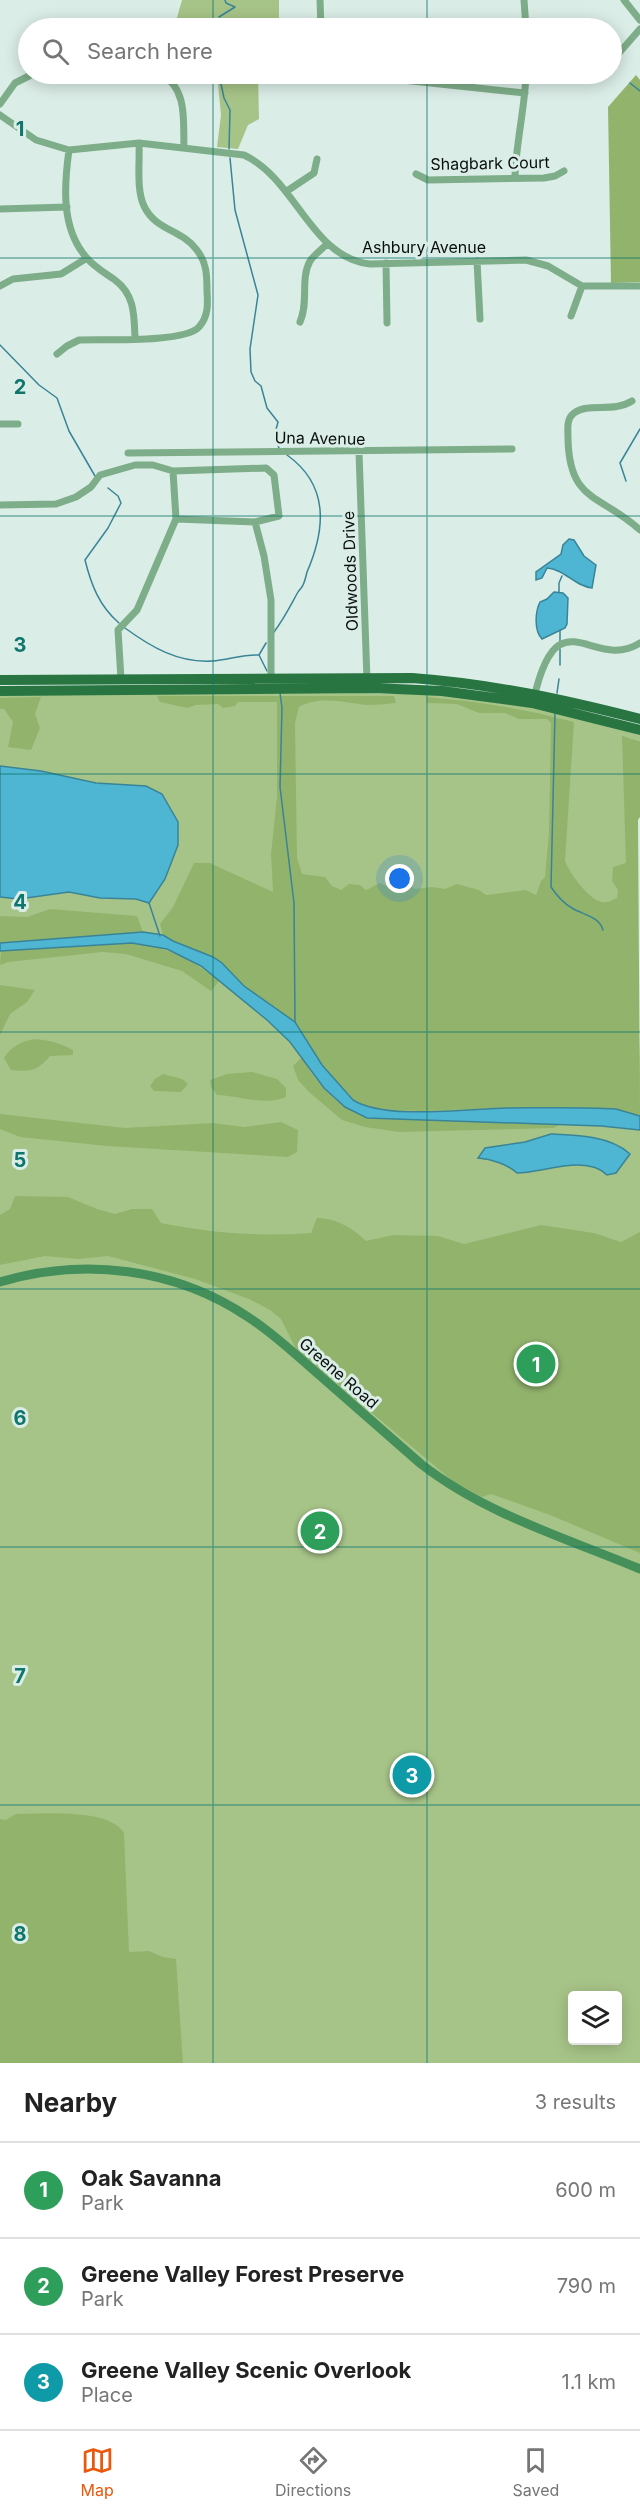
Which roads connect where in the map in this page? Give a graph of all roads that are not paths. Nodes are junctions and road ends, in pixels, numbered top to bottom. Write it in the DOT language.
graph roads {
  1 [pos="320,0"];
  2 [pos="524,0"];
  3 [pos="624,0"];
  4 [pos="321,18"];
  5 [pos="525,18"];
  6 [pos="640,20"];
  7 [pos="640,29"];
  8 [pos="622,50"];
  9 [pos="18,82"];
  10 [pos="174,84"];
  11 [pos="440,84"];
  12 [pos="525,84"];
  13 [pos="525,93"];
  14 [pos="0,104"];
  15 [pos="0,115"];
  16 [pos="139,143"];
  17 [pos="184,147"];
  18 [pos="69,150"];
  19 [pos="317,159"];
  20 [pos="564,171"];
  21 [pos="416,174"];
  22 [pos="515,177"];
  23 [pos="287,191"];
  24 [pos="66,207"];
  25 [pos="0,209"];
  26 [pos="327,243"];
  27 [pos="87,258"];
  28 [pos="477,261"];
  29 [pos="386,263"];
  30 [pos="0,286"];
  31 [pos="582,286"];
  32 [pos="640,286"];
  33 [pos="571,316"];
  34 [pos="480,320"];
  35 [pos="300,322"];
  36 [pos="387,323"];
  37 [pos="135,338"];
  38 [pos="57,354"];
  39 [pos="632,401"];
  40 [pos="0,424"];
  41 [pos="18,424"];
  42 [pos="512,449"];
  43 [pos="359,452"];
  44 [pos="128,453"];
  45 [pos="173,471"];
  46 [pos="0,505"];
  47 [pos="176,519"];
  48 [pos="255,522"];
  49 [pos="640,530"];
  50 [pos="640,643"];
  51 [pos="271,678"];
  52 [pos="121,679"];
  53 [pos="0,680"];
  54 [pos="368,683"];
  55 [pos="0,691"];
  56 [pos="533,699"];
  57 [pos="640,719"];
  58 [pos="640,730"];
  59 [pos="0,1282"];
  60 [pos="640,1569"];
  1 -- 4 [label="street"];
  2 -- 5 [label="street"];
  3 -- 6 [label="street"];
  7 -- 8 [label="street"];
  9 -- 14 [label="street"];
  10 -- 17 [label="street"];
  11 -- 13 [label="street"];
  12 -- 13 [label="street"];
  13 -- 22 [label="street"];
  15 -- 18 [label="street, Ashbury Avenue"];
  16 -- 17 [label="street, Ashbury Avenue"];
  16 -- 18 [label="street, Ashbury Avenue"];
  16 -- 37 [label="street"];
  17 -- 23 [label="street, Ashbury Avenue"];
  18 -- 24 [label="street"];
  19 -- 23 [label="street"];
  20 -- 22 [label="street, Shagbark Court"];
  21 -- 22 [label="street, Shagbark Court"];
  23 -- 26 [label="street, Ashbury Avenue"];
  24 -- 25 [label="street"];
  24 -- 27 [label="street"];
  26 -- 29 [label="street, Ashbury Avenue"];
  26 -- 35 [label="street"];
  27 -- 30 [label="street"];
  27 -- 37 [label="street"];
  28 -- 29 [label="street, Ashbury Avenue"];
  28 -- 31 [label="street, Ashbury Avenue"];
  28 -- 34 [label="street"];
  29 -- 36 [label="street"];
  31 -- 32 [label="street, Ashbury Avenue"];
  31 -- 33 [label="street"];
  37 -- 38 [label="street"];
  39 -- 49 [label="street"];
  40 -- 41 [label="street"];
  42 -- 43 [label="street, Una Avenue"];
  43 -- 44 [label="street, Una Avenue"];
  43 -- 54 [label="street, Oldwoods Drive"];
  45 -- 46 [label="street"];
  45 -- 47 [label="street"];
  45 -- 48 [label="street"];
  47 -- 48 [label="street"];
  47 -- 52 [label="street"];
  48 -- 51 [label="street"];
  50 -- 56 [label="street"];
  51 -- 52 [label="main road"];
  51 -- 54 [label="main road"];
  52 -- 53 [label="main road"];
  54 -- 55 [label="main road"];
  54 -- 56 [label="main road"];
  56 -- 57 [label="main road"];
  56 -- 58 [label="main road"];
  59 -- 60 [label="street, Greene Road"];
}
